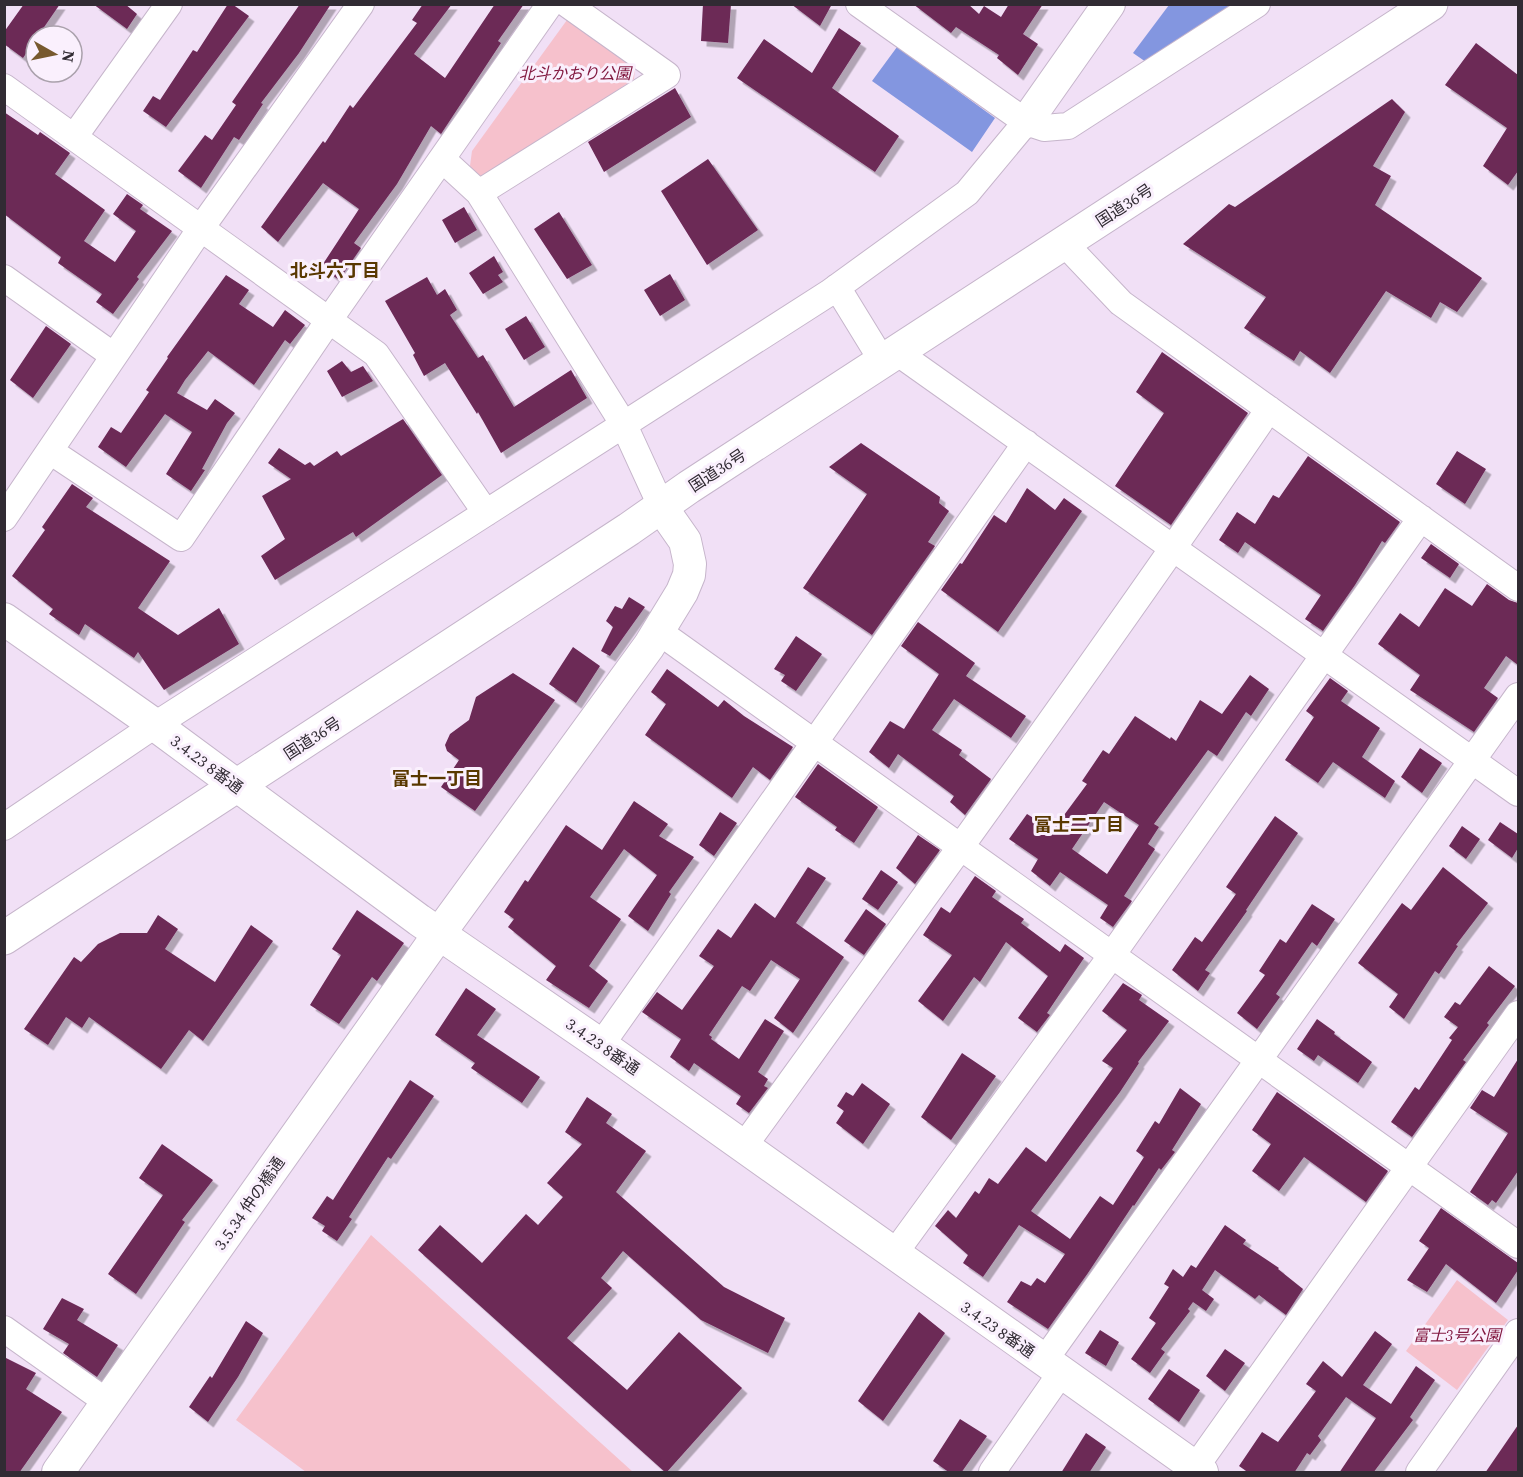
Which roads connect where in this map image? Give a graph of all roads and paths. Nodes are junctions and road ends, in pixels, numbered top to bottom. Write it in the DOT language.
graph roads {
  1 [pos="169,4"];
  2 [pos="361,4"];
  3 [pos="550,4"];
  4 [pos="567,4"];
  5 [pos="1109,4"];
  6 [pos="1257,4"];
  7 [pos="1431,4"];
  8 [pos="869,7"];
  9 [pos="4,87"];
  10 [pos="1026,122"];
  11 [pos="74,137"];
  12 [pos="442,159"];
  13 [pos="479,193"];
  14 [pos="201,228"];
  15 [pos="1065,244"];
  16 [pos="4,278"];
  17 [pos="837,287"];
  18 [pos="329,320"];
  19 [pos="114,356"];
  20 [pos="891,357"];
  21 [pos="1269,409"];
  22 [pos="624,424"];
  23 [pos="1026,443"];
  24 [pos="50,451"];
  25 [pos="662,508"];
  26 [pos="486,513"];
  27 [pos="4,518"];
  28 [pos="1421,518"];
  29 [pos="1174,548"];
  30 [pos="1518,588"];
  31 [pos="4,619"];
  32 [pos="658,631"];
  33 [pos="1324,655"];
  34 [pos="1518,696"];
  35 [pos="155,725"];
  36 [pos="815,742"];
  37 [pos="1473,761"];
  38 [pos="237,786"];
  39 [pos="1518,793"];
  40 [pos="4,827"];
  41 [pos="962,847"];
  42 [pos="440,934"];
  43 [pos="4,938"];
  44 [pos="1112,955"];
  45 [pos="1518,1014"];
  46 [pos="601,1045"];
  47 [pos="1259,1059"];
  48 [pos="744,1146"];
  49 [pos="1409,1167"];
  50 [pos="1518,1245"];
  51 [pos="894,1254"];
  52 [pos="4,1329"];
  53 [pos="1518,1332"];
  54 [pos="1053,1367"];
  55 [pos="107,1402"];
  56 [pos="1196,1471"];
  57 [pos="58,1473"];
  58 [pos="992,1473"];
  59 [pos="1419,1473"];
  1 -- 11 [label="street"];
  2 -- 14 [label="street"];
  3 -- 12 [label="street"];
  4 -- 13 [label="street"];
  5 -- 10 [label="street"];
  6 -- 10 [label="street"];
  7 -- 15 [label="highway, 国道36号"];
  8 -- 10 [label="street"];
  9 -- 11 [label="street"];
  10 -- 17 [label="street"];
  11 -- 14 [label="street"];
  12 -- 13 [label="street"];
  12 -- 18 [label="street"];
  13 -- 22 [label="street"];
  14 -- 18 [label="street"];
  14 -- 19 [label="street"];
  15 -- 20 [label="highway, 国道36号"];
  15 -- 21 [label="street"];
  16 -- 19 [label="street"];
  17 -- 20 [label="street"];
  17 -- 22 [label="street"];
  18 -- 24 [label="street"];
  18 -- 26 [label="street"];
  19 -- 24 [label="street"];
  20 -- 23 [label="street"];
  20 -- 25 [label="highway, 国道36号"];
  21 -- 28 [label="street"];
  21 -- 29 [label="street"];
  22 -- 25 [label="street"];
  22 -- 26 [label="street"];
  23 -- 29 [label="street"];
  23 -- 36 [label="street"];
  24 -- 27 [label="street"];
  25 -- 32 [label="street, 3.5.34 仲の橋通"];
  25 -- 38 [label="highway, 国道36号"];
  26 -- 35 [label="street"];
  28 -- 30 [label="street"];
  28 -- 33 [label="street"];
  29 -- 33 [label="street"];
  29 -- 41 [label="street"];
  31 -- 35 [label="street, 3.4.23 8番通"];
  32 -- 36 [label="street"];
  32 -- 42 [label="street, 3.5.34 仲の橋通"];
  33 -- 37 [label="street"];
  33 -- 44 [label="street"];
  34 -- 37 [label="street"];
  35 -- 38 [label="street, 3.4.23 8番通"];
  35 -- 40 [label="street"];
  36 -- 41 [label="street"];
  36 -- 46 [label="street"];
  37 -- 39 [label="street"];
  37 -- 47 [label="street"];
  38 -- 42 [label="street, 3.4.23 8番通"];
  38 -- 43 [label="highway, 国道36号"];
  41 -- 44 [label="street"];
  41 -- 48 [label="street"];
  42 -- 46 [label="street, 3.4.23 8番通"];
  42 -- 55 [label="street, 3.5.34 仲の橋通"];
  44 -- 47 [label="street"];
  44 -- 51 [label="street"];
  45 -- 49 [label="street"];
  46 -- 48 [label="street, 3.4.23 8番通"];
  47 -- 49 [label="street"];
  47 -- 54 [label="street"];
  48 -- 51 [label="street, 3.4.23 8番通"];
  49 -- 50 [label="street"];
  49 -- 56 [label="street"];
  51 -- 54 [label="street, 3.4.23 8番通"];
  52 -- 55 [label="street"];
  53 -- 59 [label="street"];
  54 -- 56 [label="street, 3.4.23 8番通"];
  54 -- 58 [label="street"];
  55 -- 57 [label="street, 3.5.34 仲の橋通"];
}
